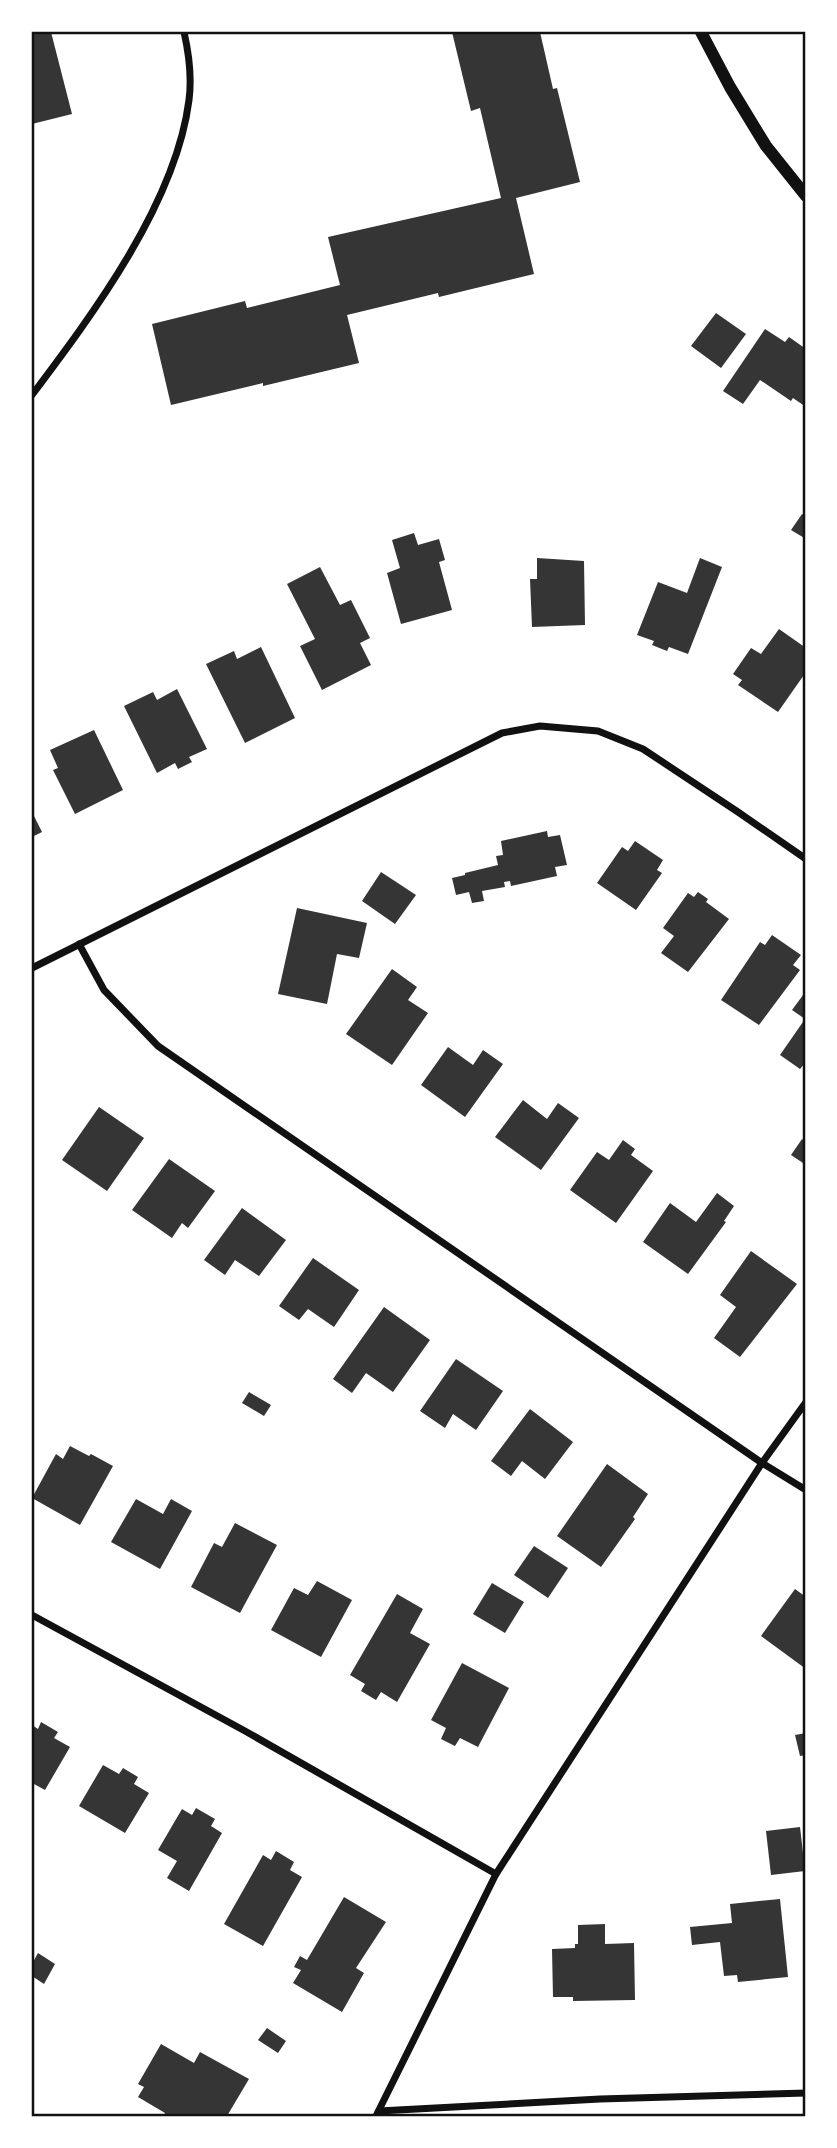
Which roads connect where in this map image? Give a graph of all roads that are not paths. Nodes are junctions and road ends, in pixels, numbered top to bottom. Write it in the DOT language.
graph roads {
  1 [pos="184,32"];
  2 [pos="701,32"];
  3 [pos="806,196"];
  4 [pos="32,395"];
  5 [pos="806,859"];
  6 [pos="79,944"];
  7 [pos="32,968"];
  8 [pos="806,1402"];
  9 [pos="762,1463"];
  10 [pos="806,1490"];
  11 [pos="32,1615"];
  12 [pos="496,1874"];
  13 [pos="806,2093"];
  14 [pos="378,2114"];
  1 -- 4 [label="street"];
  2 -- 3 [label="street"];
  5 -- 6 [label="street"];
  6 -- 7 [label="street"];
  6 -- 9 [label="street"];
  8 -- 9 [label="street"];
  9 -- 10 [label="street"];
  9 -- 12 [label="street"];
  11 -- 12 [label="street"];
  12 -- 14 [label="street"];
  13 -- 14 [label="street"];
}
